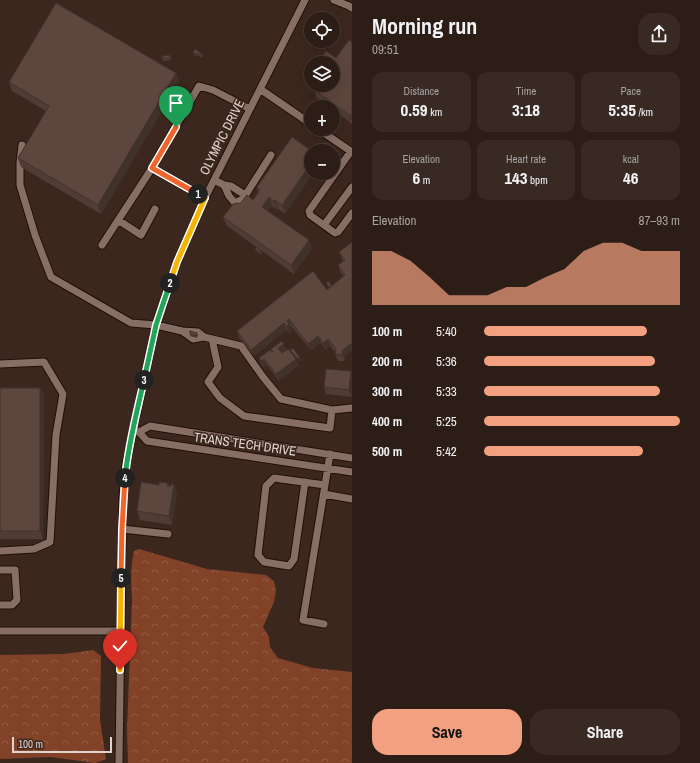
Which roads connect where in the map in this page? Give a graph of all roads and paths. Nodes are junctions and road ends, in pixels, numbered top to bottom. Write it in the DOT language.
graph roads {
  1 [pos="305,0"];
  2 [pos="334,0"];
  3 [pos="349,5"];
  4 [pos="260,89"];
  5 [pos="250,109"];
  6 [pos="304,119"];
  7 [pos="328,136"];
  8 [pos="22,145"];
  9 [pos="352,152"];
  10 [pos="271,155"];
  11 [pos="152,168"];
  12 [pos="214,180"];
  13 [pos="224,185"];
  14 [pos="352,187"];
  15 [pos="245,195"];
  16 [pos="205,198"];
  17 [pos="155,209"];
  18 [pos="352,213"];
  19 [pos="118,220"];
  20 [pos="324,226"];
  21 [pos="102,245"];
  22 [pos="156,325"];
  23 [pos="212,339"];
  24 [pos="0,364"];
  25 [pos="352,408"];
  26 [pos="332,410"];
  27 [pos="136,431"];
  28 [pos="330,454"];
  29 [pos="352,458"];
  30 [pos="328,468"];
  31 [pos="352,472"];
  32 [pos="305,482"];
  33 [pos="325,485"];
  34 [pos="324,494"];
  35 [pos="352,499"];
  36 [pos="122,529"];
  37 [pos="168,534"];
  38 [pos="0,551"];
  39 [pos="0,570"];
  40 [pos="0,605"];
  41 [pos="324,624"];
  42 [pos="0,631"];
  43 [pos="120,632"];
  44 [pos="119,763"];
  1 -- 4 [label="street, OLYMPIC DRIVE"];
  2 -- 3 [label="street"];
  4 -- 5 [label="street, OLYMPIC DRIVE"];
  4 -- 6 [label="street"];
  5 -- 11 [label="street"];
  5 -- 12 [label="street, OLYMPIC DRIVE"];
  7 -- 9 [label="street"];
  8 -- 22 [label="street"];
  9 -- 20 [label="street"];
  10 -- 15 [label="street"];
  11 -- 16 [label="street"];
  11 -- 19 [label="street"];
  12 -- 13 [label="street"];
  12 -- 16 [label="street, OLYMPIC DRIVE"];
  13 -- 15 [label="street"];
  13 -- 15 [label="street"];
  14 -- 20 [label="street"];
  16 -- 22 [label="street, OLYMPIC DRIVE"];
  17 -- 19 [label="street"];
  18 -- 20 [label="street"];
  19 -- 21 [label="street"];
  22 -- 23 [label="street"];
  22 -- 27 [label="street, OLYMPIC DRIVE"];
  23 -- 26 [label="street"];
  23 -- 26 [label="street"];
  24 -- 38 [label="street"];
  25 -- 26 [label="street"];
  27 -- 28 [label="street, TRANS TECH DRIVE"];
  27 -- 30 [label="street, TRANS TECH DRIVE"];
  27 -- 36 [label="street, OLYMPIC DRIVE"];
  28 -- 29 [label="street, TRANS TECH DRIVE"];
  28 -- 30 [label="street"];
  30 -- 31 [label="street, TRANS TECH DRIVE"];
  30 -- 33 [label="street"];
  32 -- 32 [label="street"];
  32 -- 33 [label="street"];
  33 -- 34 [label="street"];
  34 -- 35 [label="street"];
  34 -- 41 [label="street"];
  36 -- 37 [label="street"];
  36 -- 43 [label="street, OLYMPIC DRIVE"];
  39 -- 40 [label="street"];
  42 -- 43 [label="street"];
  43 -- 44 [label="street, OLYMPIC DRIVE"];
}
